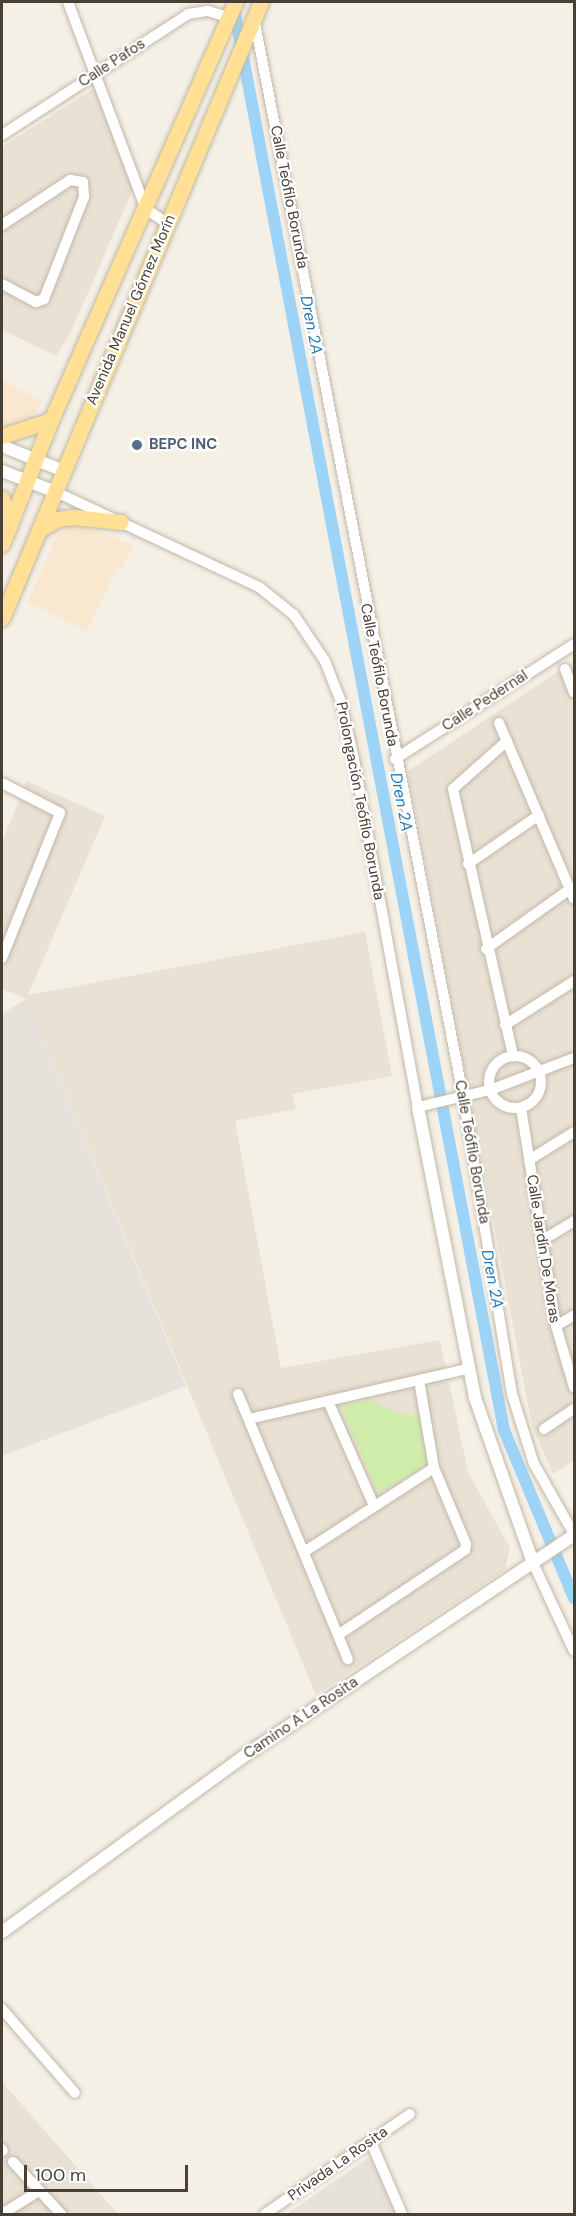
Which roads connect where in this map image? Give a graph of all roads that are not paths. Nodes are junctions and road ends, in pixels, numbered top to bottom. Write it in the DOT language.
graph roads {
  1 [pos="68,2"];
  2 [pos="261,2"];
  3 [pos="231,8"];
  4 [pos="254,17"];
  5 [pos="96,74"];
  6 [pos="2,135"];
  7 [pos="146,209"];
  8 [pos="167,223"];
  9 [pos="2,225"];
  10 [pos="2,284"];
  11 [pos="51,420"];
  12 [pos="2,436"];
  13 [pos="2,447"];
  14 [pos="36,460"];
  15 [pos="2,471"];
  16 [pos="64,471"];
  17 [pos="28,480"];
  18 [pos="56,492"];
  19 [pos="2,498"];
  20 [pos="121,522"];
  21 [pos="9,527"];
  22 [pos="39,530"];
  23 [pos="2,544"];
  24 [pos="2,618"];
  25 [pos="574,644"];
  26 [pos="565,669"];
  27 [pos="574,692"];
  28 [pos="499,723"];
  29 [pos="507,741"];
  30 [pos="395,759"];
  31 [pos="2,783"];
  32 [pos="539,815"];
  33 [pos="468,864"];
  34 [pos="572,894"];
  35 [pos="486,949"];
  36 [pos="2,958"];
  37 [pos="574,981"];
  38 [pos="505,1026"];
  39 [pos="513,1056"];
  40 [pos="574,1058"];
  41 [pos="539,1073"];
  42 [pos="490,1090"];
  43 [pos="458,1096"];
  44 [pos="422,1106"];
  45 [pos="521,1108"];
  46 [pos="574,1132"];
  47 [pos="529,1160"];
  48 [pos="574,1221"];
  49 [pos="541,1241"];
  50 [pos="574,1315"];
  51 [pos="556,1326"];
  52 [pos="467,1369"];
  53 [pos="419,1380"];
  54 [pos="574,1387"];
  55 [pos="238,1394"];
  56 [pos="328,1401"];
  57 [pos="574,1409"];
  58 [pos="249,1419"];
  59 [pos="544,1429"];
  60 [pos="434,1468"];
  61 [pos="374,1506"];
  62 [pos="574,1534"];
  63 [pos="304,1552"];
  64 [pos="538,1560"];
  65 [pos="338,1635"];
  66 [pos="574,1651"];
  67 [pos="348,1659"];
  68 [pos="2,1932"];
  69 [pos="2,2009"];
  70 [pos="75,2093"];
  71 [pos="410,2114"];
  72 [pos="371,2142"];
  73 [pos="14,2162"];
  74 [pos="39,2190"];
  75 [pos="2,2214"];
  76 [pos="61,2214"];
  77 [pos="266,2214"];
  78 [pos="402,2214"];
  1 -- 5 [label="street"];
  2 -- 4 [label="main road, Avenida Manuel Gómez Morín"];
  3 -- 5 [label="street, Calle Pafos"];
  3 -- 7 [label="main road, Avenida Manuel Gómez Morín"];
  4 -- 8 [label="main road, Avenida Manuel Gómez Morín"];
  4 -- 30 [label="street, Calle Teófilo Borunda"];
  5 -- 6 [label="street, Calle Pafos"];
  5 -- 7 [label="street"];
  7 -- 8 [label="street"];
  7 -- 11 [label="main road, Avenida Manuel Gómez Morín"];
  8 -- 16 [label="main road, Avenida Manuel Gómez Morín"];
  9 -- 10 [label="street"];
  11 -- 12 [label="main road"];
  11 -- 14 [label="main road, Avenida Manuel Gómez Morín"];
  13 -- 14 [label="street"];
  14 -- 16 [label="street"];
  14 -- 17 [label="main road, Avenida Manuel Gómez Morín"];
  15 -- 17 [label="street, Prolongación Teófilo Borunda"];
  16 -- 18 [label="main road, Avenida Manuel Gómez Morín"];
  17 -- 18 [label="street, Prolongación Teófilo Borunda"];
  17 -- 21 [label="main road, Avenida Manuel Gómez Morín"];
  18 -- 20 [label="street, Prolongación Teófilo Borunda"];
  18 -- 22 [label="main road, Avenida Manuel Gómez Morín"];
  19 -- 21 [label="main road"];
  20 -- 22 [label="main road"];
  20 -- 44 [label="street, Prolongación Teófilo Borunda"];
  21 -- 23 [label="main road, Avenida Manuel Gómez Morín"];
  22 -- 24 [label="main road, Avenida Manuel Gómez Morín"];
  25 -- 30 [label="street, Calle Pedernal"];
  26 -- 27 [label="street"];
  28 -- 29 [label="street"];
  29 -- 32 [label="street"];
  29 -- 33 [label="street"];
  30 -- 43 [label="street, Calle Teófilo Borunda"];
  31 -- 36 [label="street"];
  32 -- 33 [label="street"];
  32 -- 34 [label="street"];
  33 -- 35 [label="street"];
  34 -- 35 [label="street"];
  35 -- 38 [label="street"];
  37 -- 38 [label="street"];
  38 -- 39 [label="street"];
  39 -- 41 [label="street"];
  39 -- 42 [label="street"];
  40 -- 41 [label="street"];
  41 -- 42 [label="street"];
  41 -- 45 [label="street"];
  42 -- 43 [label="street"];
  42 -- 45 [label="street"];
  43 -- 44 [label="street"];
  43 -- 62 [label="street, Calle Teófilo Borunda"];
  44 -- 52 [label="street"];
  45 -- 47 [label="street, Calle Jardín De Moras"];
  46 -- 47 [label="street"];
  47 -- 49 [label="street, Calle Jardín De Moras"];
  48 -- 49 [label="street"];
  49 -- 51 [label="street, Calle Jardín De Moras"];
  50 -- 51 [label="street"];
  51 -- 54 [label="street, Calle Jardín De Moras"];
  52 -- 53 [label="street"];
  52 -- 64 [label="street"];
  53 -- 56 [label="street"];
  53 -- 60 [label="street"];
  55 -- 58 [label="street"];
  56 -- 58 [label="street"];
  56 -- 61 [label="street"];
  57 -- 59 [label="street"];
  58 -- 63 [label="street"];
  60 -- 61 [label="street"];
  60 -- 65 [label="street"];
  61 -- 63 [label="street"];
  62 -- 64 [label="street, Camino A La Rosita"];
  63 -- 65 [label="street"];
  64 -- 66 [label="street"];
  64 -- 68 [label="street, Camino A La Rosita"];
  65 -- 67 [label="street"];
  69 -- 70 [label="street"];
  71 -- 72 [label="street, Privada La Rosita"];
  72 -- 77 [label="street, Privada La Rosita"];
  72 -- 78 [label="street"];
  73 -- 74 [label="street"];
  74 -- 75 [label="street"];
  74 -- 76 [label="street"];
}
